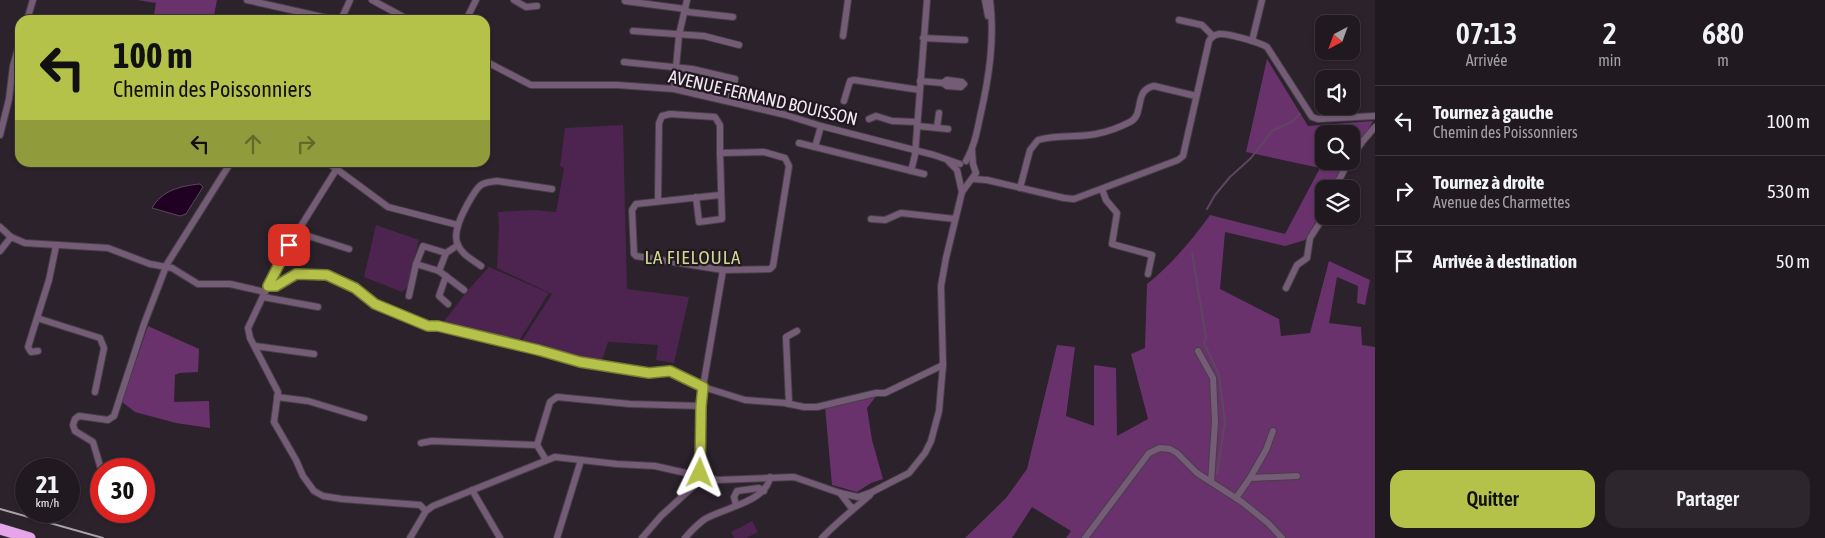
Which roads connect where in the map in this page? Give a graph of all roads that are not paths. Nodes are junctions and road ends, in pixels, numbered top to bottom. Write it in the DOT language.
graph roads {
  1 [pos="33,0"];
  2 [pos="247,0"];
  3 [pos="350,0"];
  4 [pos="372,0"];
  5 [pos="476,0"];
  6 [pos="514,0"];
  7 [pos="687,0"];
  8 [pos="848,0"];
  9 [pos="927,0"];
  10 [pos="984,0"];
  11 [pos="990,0"];
  12 [pos="1262,0"];
  13 [pos="626,1"];
  14 [pos="538,6"];
  15 [pos="685,9"];
  16 [pos="29,15"];
  17 [pos="314,15"];
  18 [pos="342,15"];
  19 [pos="400,15"];
  20 [pos="468,15"];
  21 [pos="733,17"];
  22 [pos="1178,20"];
  23 [pos="992,28"];
  24 [pos="633,31"];
  25 [pos="679,35"];
  26 [pos="843,36"];
  27 [pos="1213,36"];
  28 [pos="923,38"];
  29 [pos="965,40"];
  30 [pos="1252,41"];
  31 [pos="739,44"];
  32 [pos="15,59"];
  33 [pos="624,62"];
  34 [pos="490,64"];
  35 [pos="676,68"];
  36 [pos="920,81"];
  37 [pos="943,83"];
  38 [pos="674,90"];
  39 [pos="920,90"];
  40 [pos="731,96"];
  41 [pos="1196,96"];
  42 [pos="844,101"];
  43 [pos="939,113"];
  44 [pos="1375,116"];
  45 [pos="869,119"];
  46 [pos="917,124"];
  47 [pos="821,126"];
  48 [pos="937,127"];
  49 [pos="1375,127"];
  50 [pos="948,129"];
  51 [pos="0,135"];
  52 [pos="799,143"];
  53 [pos="1360,145"];
  54 [pos="815,147"];
  55 [pos="972,150"];
  56 [pos="914,151"];
  57 [pos="720,153"];
  58 [pos="961,165"];
  59 [pos="229,167"];
  60 [pos="333,167"];
  61 [pos="975,167"];
  62 [pos="336,170"];
  63 [pos="911,171"];
  64 [pos="924,174"];
  65 [pos="959,178"];
  66 [pos="971,180"];
  67 [pos="987,180"];
  68 [pos="552,188"];
  69 [pos="1020,188"];
  70 [pos="1102,188"];
  71 [pos="962,192"];
  72 [pos="720,195"];
  73 [pos="696,197"];
  74 [pos="658,201"];
  75 [pos="871,219"];
  76 [pos="955,220"];
  77 [pos="458,225"];
  78 [pos="1318,225"];
  79 [pos="0,227"];
  80 [pos="298,231"];
  81 [pos="11,237"];
  82 [pos="458,245"];
  83 [pos="56,246"];
  84 [pos="350,249"];
  85 [pos="0,251"];
  86 [pos="446,252"];
  87 [pos="416,264"];
  88 [pos="166,266"];
  89 [pos="481,266"];
  90 [pos="723,270"];
  91 [pos="439,271"];
  92 [pos="1148,274"];
  93 [pos="446,276"];
  94 [pos="1286,288"];
  95 [pos="464,290"];
  96 [pos="265,291"];
  97 [pos="410,296"];
  98 [pos="448,304"];
  99 [pos="318,307"];
  100 [pos="36,318"];
  101 [pos="797,331"];
  102 [pos="255,346"];
  103 [pos="38,351"];
  104 [pos="1198,352"];
  105 [pos="314,354"];
  106 [pos="943,365"];
  107 [pos="703,387"];
  108 [pos="95,392"];
  109 [pos="277,398"];
  110 [pos="789,404"];
  111 [pos="701,406"];
  112 [pos="364,418"];
  113 [pos="1272,431"];
  114 [pos="421,443"];
  115 [pos="538,445"];
  116 [pos="98,458"];
  117 [pos="546,460"];
  118 [pos="581,460"];
  119 [pos="1297,476"];
  120 [pos="699,477"];
  121 [pos="770,477"];
  122 [pos="1250,478"];
  123 [pos="1211,482"];
  124 [pos="472,490"];
  125 [pos="764,491"];
  126 [pos="1236,498"];
  127 [pos="854,502"];
  128 [pos="736,505"];
  129 [pos="426,510"];
  130 [pos="0,530"];
  131 [pos="30,538"];
  132 [pos="410,538"];
  133 [pos="500,538"];
  134 [pos="557,538"];
  135 [pos="642,538"];
  136 [pos="685,538"];
  137 [pos="822,538"];
  138 [pos="1085,538"];
  139 [pos="1282,538"];
  1 -- 16 [label="street"];
  2 -- 17 [label="street"];
  3 -- 18 [label="street"];
  4 -- 19 [label="street"];
  5 -- 20 [label="street"];
  6 -- 14 [label="street"];
  7 -- 15 [label="street"];
  8 -- 26 [label="street"];
  9 -- 28 [label="street"];
  10 -- 23 [label="street"];
  11 -- 23 [label="street"];
  12 -- 30 [label="street"];
  13 -- 15 [label="street"];
  15 -- 21 [label="street"];
  15 -- 25 [label="street"];
  22 -- 27 [label="street"];
  23 -- 55 [label="street"];
  24 -- 25 [label="street"];
  25 -- 31 [label="street"];
  25 -- 35 [label="street"];
  27 -- 30 [label="street"];
  27 -- 41 [label="street"];
  28 -- 29 [label="street"];
  28 -- 36 [label="street"];
  30 -- 44 [label="street"];
  32 -- 51 [label="street"];
  33 -- 35 [label="street"];
  34 -- 38 [label="street, AVENUE FERNAND BOUISSON"];
  35 -- 38 [label="street"];
  35 -- 40 [label="street"];
  36 -- 37 [label="street"];
  36 -- 39 [label="street"];
  38 -- 47 [label="street, AVENUE FERNAND BOUISSON"];
  39 -- 42 [label="street"];
  39 -- 46 [label="street"];
  41 -- 69 [label="street"];
  41 -- 70 [label="street"];
  43 -- 48 [label="street"];
  45 -- 46 [label="street"];
  46 -- 48 [label="street"];
  46 -- 56 [label="street"];
  47 -- 54 [label="street"];
  47 -- 56 [label="street, AVENUE FERNAND BOUISSON"];
  48 -- 50 [label="street"];
  49 -- 53 [label="street"];
  52 -- 54 [label="street"];
  54 -- 63 [label="street"];
  55 -- 58 [label="street"];
  55 -- 61 [label="street"];
  56 -- 58 [label="street, AVENUE FERNAND BOUISSON"];
  56 -- 63 [label="street"];
  57 -- 72 [label="street"];
  57 -- 74 [label="street"];
  57 -- 90 [label="street"];
  58 -- 61 [label="street"];
  58 -- 65 [label="street"];
  59 -- 88 [label="street"];
  60 -- 62 [label="street"];
  61 -- 66 [label="street"];
  61 -- 67 [label="street"];
  62 -- 77 [label="street"];
  62 -- 80 [label="street"];
  63 -- 64 [label="street"];
  65 -- 66 [label="street"];
  65 -- 71 [label="street"];
  66 -- 67 [label="street"];
  66 -- 71 [label="street"];
  67 -- 69 [label="street"];
  68 -- 77 [label="street"];
  69 -- 70 [label="street"];
  70 -- 92 [label="street"];
  71 -- 76 [label="street"];
  72 -- 73 [label="street"];
  72 -- 73 [label="street"];
  73 -- 74 [label="street"];
  74 -- 90 [label="street"];
  75 -- 76 [label="street"];
  76 -- 106 [label="street"];
  77 -- 82 [label="street"];
  78 -- 94 [label="street"];
  79 -- 81 [label="street"];
  80 -- 84 [label="street"];
  80 -- 96 [label="street"];
  81 -- 83 [label="street"];
  81 -- 85 [label="street"];
  82 -- 86 [label="street"];
  82 -- 89 [label="street"];
  83 -- 88 [label="street"];
  83 -- 100 [label="street"];
  86 -- 87 [label="street"];
  86 -- 91 [label="street"];
  87 -- 91 [label="street"];
  87 -- 97 [label="street"];
  88 -- 96 [label="street"];
  88 -- 116 [label="street"];
  90 -- 107 [label="street"];
  91 -- 93 [label="street"];
  93 -- 95 [label="street"];
  93 -- 98 [label="street"];
  96 -- 99 [label="street"];
  96 -- 102 [label="street"];
  96 -- 107 [label="street"];
  100 -- 103 [label="street"];
  100 -- 108 [label="street"];
  101 -- 110 [label="street"];
  102 -- 105 [label="street"];
  102 -- 109 [label="street"];
  104 -- 123 [label="street"];
  106 -- 110 [label="street"];
  106 -- 127 [label="street"];
  107 -- 110 [label="street"];
  107 -- 111 [label="street"];
  109 -- 112 [label="street"];
  109 -- 129 [label="street"];
  111 -- 115 [label="street"];
  111 -- 120 [label="street"];
  113 -- 122 [label="street"];
  114 -- 115 [label="street"];
  115 -- 117 [label="street"];
  117 -- 118 [label="street"];
  117 -- 124 [label="street"];
  118 -- 120 [label="street"];
  118 -- 134 [label="street"];
  119 -- 122 [label="street"];
  120 -- 121 [label="street"];
  120 -- 135 [label="street"];
  121 -- 125 [label="street"];
  121 -- 127 [label="street"];
  122 -- 126 [label="street"];
  123 -- 126 [label="street"];
  123 -- 138 [label="street"];
  124 -- 129 [label="street"];
  124 -- 133 [label="street"];
  125 -- 128 [label="street"];
  125 -- 128 [label="street"];
  126 -- 139 [label="street"];
  127 -- 137 [label="street"];
  128 -- 136 [label="street"];
  129 -- 132 [label="street"];
  130 -- 131 [label="highway"];
}
